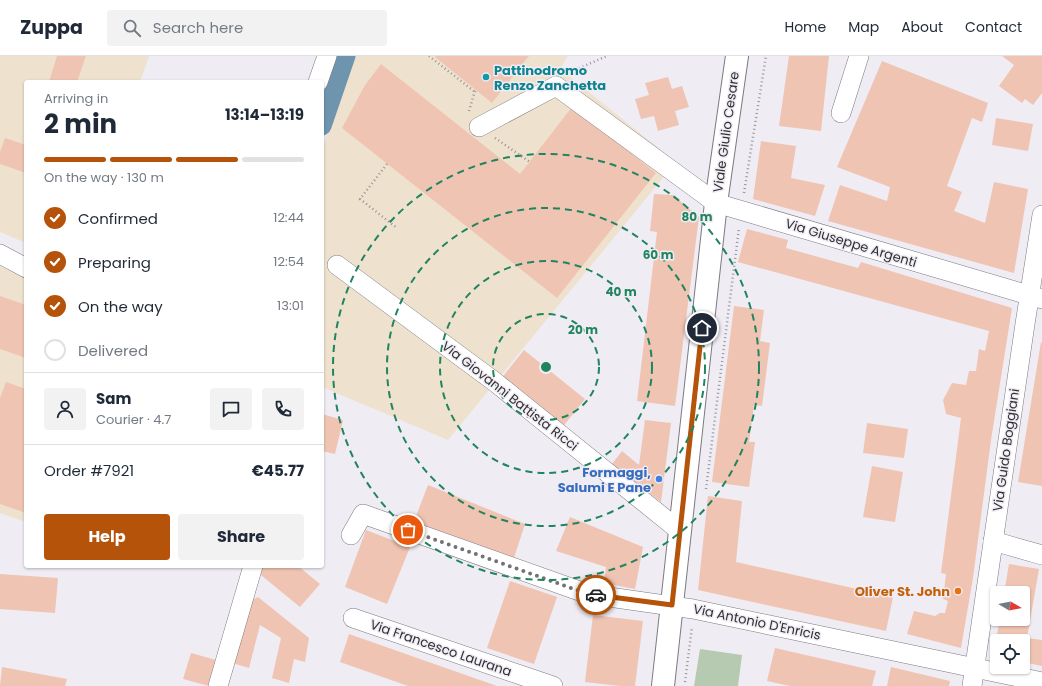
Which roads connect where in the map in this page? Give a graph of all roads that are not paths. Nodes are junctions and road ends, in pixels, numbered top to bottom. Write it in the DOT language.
graph roads {
  1 [pos="327,56"];
  2 [pos="737,56"];
  3 [pos="859,56"];
  4 [pos="319,80"];
  5 [pos="841,113"];
  6 [pos="479,127"];
  7 [pos="716,202"];
  8 [pos="1042,215"];
  9 [pos="0,254"];
  10 [pos="337,265"];
  11 [pos="24,267"];
  12 [pos="1035,298"];
  13 [pos="680,531"];
  14 [pos="351,535"];
  15 [pos="993,541"];
  16 [pos="1042,555"];
  17 [pos="252,568"];
  18 [pos="672,605"];
  19 [pos="353,618"];
  20 [pos="973,677"];
  21 [pos="1042,682"];
  22 [pos="218,686"];
  23 [pos="553,686"];
  24 [pos="663,686"];
  1 -- 4 [label="street"];
  2 -- 7 [label="main road, Viale Giulio Cesare"];
  3 -- 5 [label="street"];
  6 -- 7 [label="street, Via Giuseppe Argenti"];
  7 -- 12 [label="street, Via Giuseppe Argenti"];
  7 -- 13 [label="main road, Viale Giulio Cesare"];
  8 -- 12 [label="street, Via Guido Boggiani"];
  9 -- 11 [label="street"];
  10 -- 13 [label="street, Via Giovanni Battista Ricci"];
  12 -- 15 [label="street, Via Guido Boggiani"];
  13 -- 18 [label="main road, Viale Giulio Cesare"];
  14 -- 18 [label="street, Via Antonio D'Enricis"];
  15 -- 16 [label="street"];
  15 -- 20 [label="street, Via Guido Boggiani"];
  17 -- 22 [label="street"];
  18 -- 20 [label="street, Via Antonio D'Enricis"];
  18 -- 24 [label="main road, Viale Giulio Cesare"];
  19 -- 23 [label="street, Via Francesco Laurana"];
  20 -- 21 [label="street, Via Antonio D'Enricis"];
}
